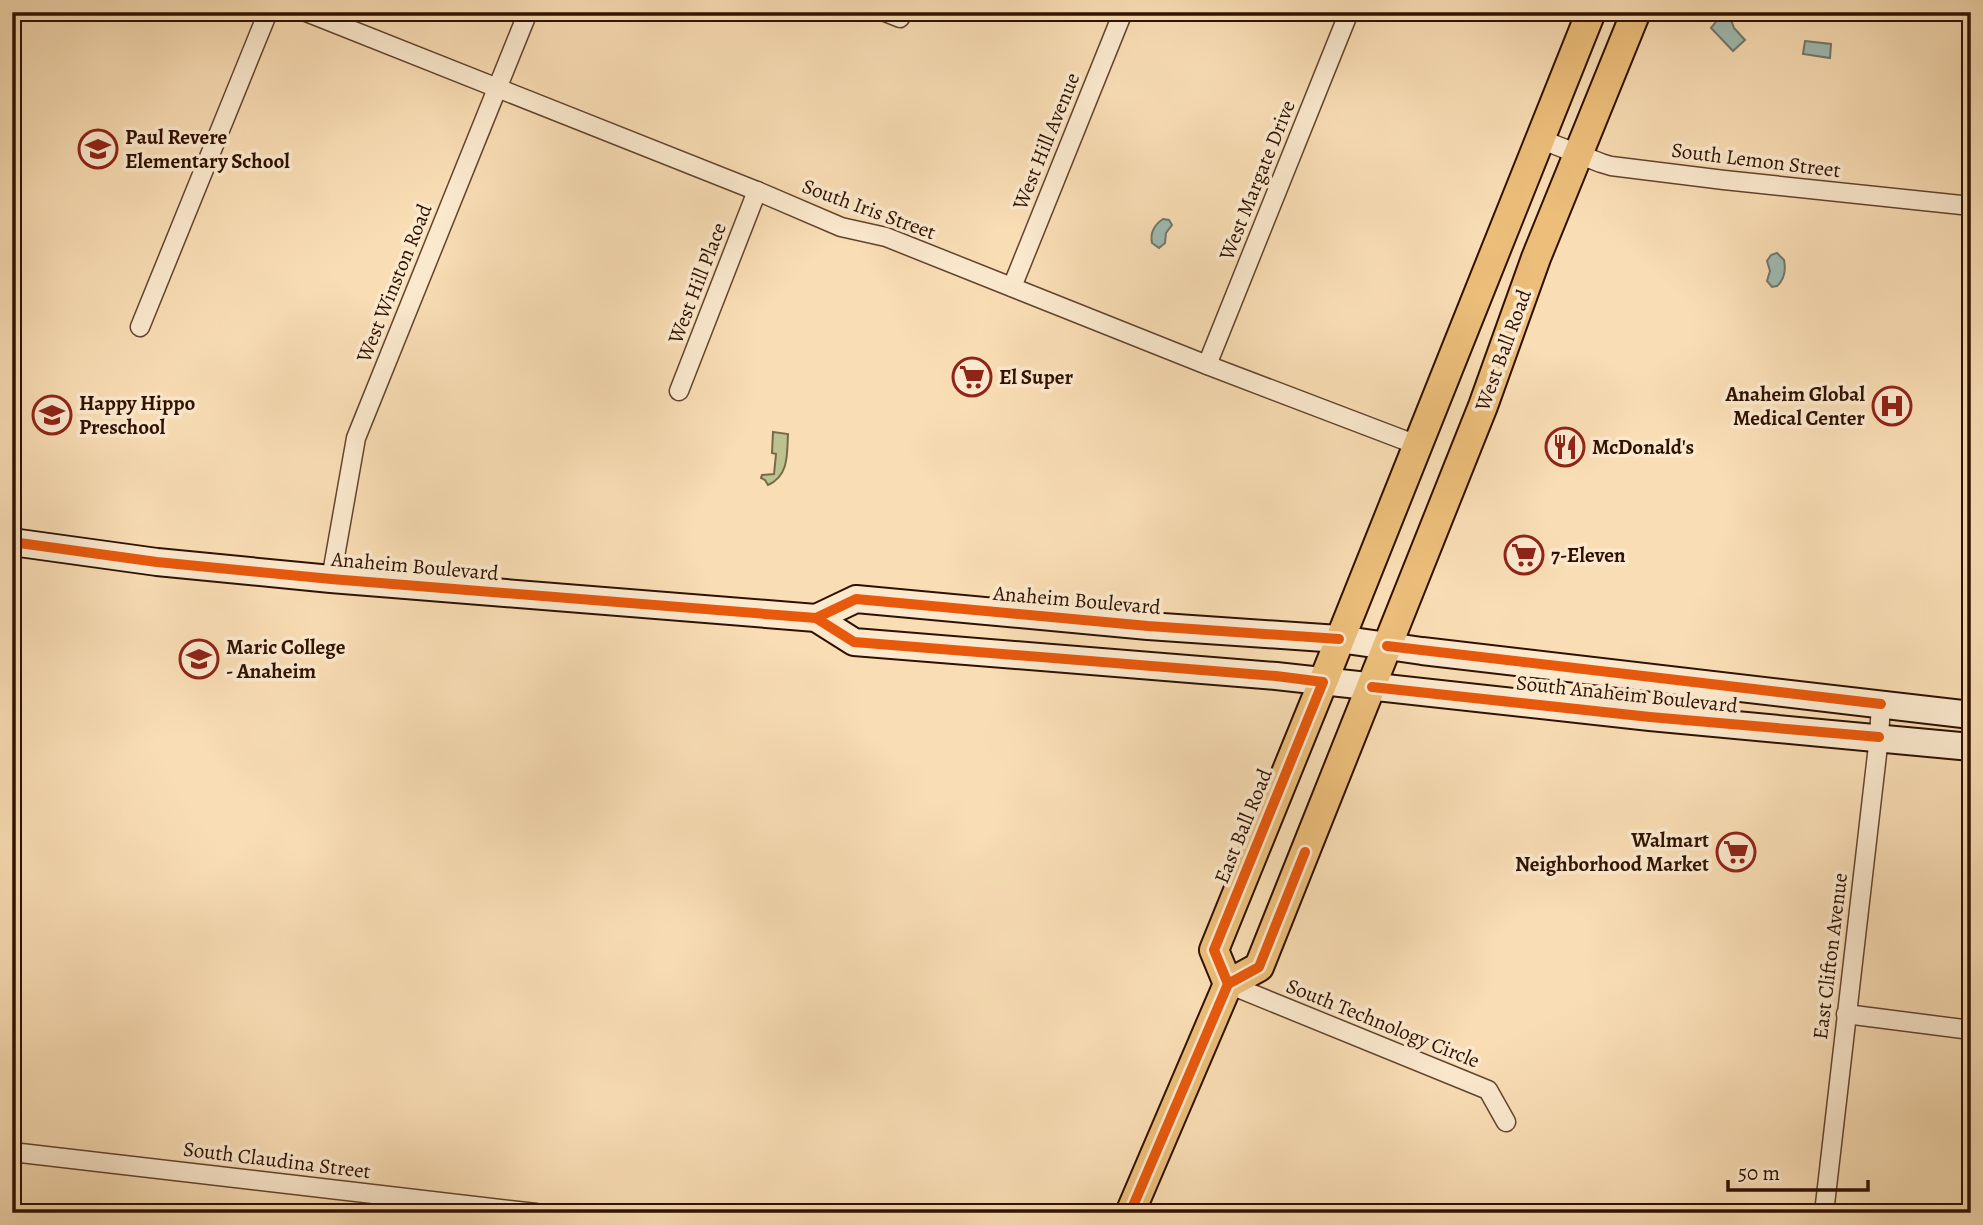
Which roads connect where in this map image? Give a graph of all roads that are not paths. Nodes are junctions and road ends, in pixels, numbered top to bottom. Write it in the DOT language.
graph roads {
  1 [pos="268,12"];
  2 [pos="306,12"];
  3 [pos="528,12"];
  4 [pos="1122,12"];
  5 [pos="1349,12"];
  6 [pos="1591,12"];
  7 [pos="1636,12"];
  8 [pos="497,89"];
  9 [pos="1540,139"];
  10 [pos="1578,155"];
  11 [pos="757,191"];
  12 [pos="1971,206"];
  13 [pos="1012,287"];
  14 [pos="140,327"];
  15 [pos="1207,365"];
  16 [pos="679,391"];
  17 [pos="1417,445"];
  18 [pos="12,542"];
  19 [pos="331,579"];
  20 [pos="816,618"];
  21 [pos="1339,639"];
  22 [pos="1387,646"];
  23 [pos="1323,682"];
  24 [pos="1371,687"];
  25 [pos="1881,704"];
  26 [pos="1971,715"];
  27 [pos="1879,737"];
  28 [pos="1971,747"];
  29 [pos="1228,984"];
  30 [pos="1846,1014"];
  31 [pos="1971,1030"];
  32 [pos="1506,1122"];
  33 [pos="12,1152"];
  34 [pos="1971,1206"];
  35 [pos="536,1213"];
  36 [pos="1130,1213"];
  37 [pos="1824,1213"];
  38 [pos="1970,1213"];
  1 -- 14 [label="street"];
  2 -- 8 [label="street, South Iris Street"];
  3 -- 8 [label="street, West Winston Road"];
  4 -- 13 [label="street, West Hill Avenue"];
  5 -- 15 [label="street, West Margate Drive"];
  6 -- 9 [label="main road, West Ball Road"];
  7 -- 10 [label="main road, West Ball Road"];
  8 -- 11 [label="street, South Iris Street"];
  8 -- 19 [label="street, West Winston Road"];
  9 -- 10 [label="street, South Lemon Street"];
  9 -- 17 [label="main road, West Ball Road"];
  10 -- 12 [label="street, South Lemon Street"];
  10 -- 22 [label="main road, West Ball Road"];
  11 -- 13 [label="street, South Iris Street"];
  11 -- 16 [label="street, West Hill Place"];
  13 -- 15 [label="street, South Iris Street"];
  15 -- 17 [label="street, South Iris Street"];
  17 -- 21 [label="main road, West Ball Road"];
  18 -- 19 [label="main road, Anaheim Boulevard"];
  19 -- 20 [label="main road, Anaheim Boulevard"];
  20 -- 21 [label="main road, Anaheim Boulevard"];
  20 -- 23 [label="main road, Anaheim Boulevard"];
  21 -- 22 [label="main road, Anaheim Boulevard"];
  21 -- 23 [label="main road, West Ball Road"];
  22 -- 24 [label="main road, West Ball Road"];
  22 -- 25 [label="main road, South Anaheim Boulevard"];
  23 -- 24 [label="main road, South Anaheim Boulevard"];
  23 -- 29 [label="main road, East Ball Road"];
  24 -- 27 [label="main road, South Anaheim Boulevard"];
  24 -- 29 [label="main road"];
  25 -- 26 [label="main road, South Anaheim Boulevard"];
  25 -- 27 [label="street, East Clifton Avenue"];
  27 -- 28 [label="main road, South Anaheim Boulevard"];
  27 -- 30 [label="street, East Clifton Avenue"];
  29 -- 32 [label="street, South Technology Circle"];
  29 -- 36 [label="main road"];
  30 -- 31 [label="street"];
  30 -- 37 [label="street, East Clifton Avenue"];
  33 -- 35 [label="street, South Claudina Street"];
  34 -- 38 [label="street"];
}
